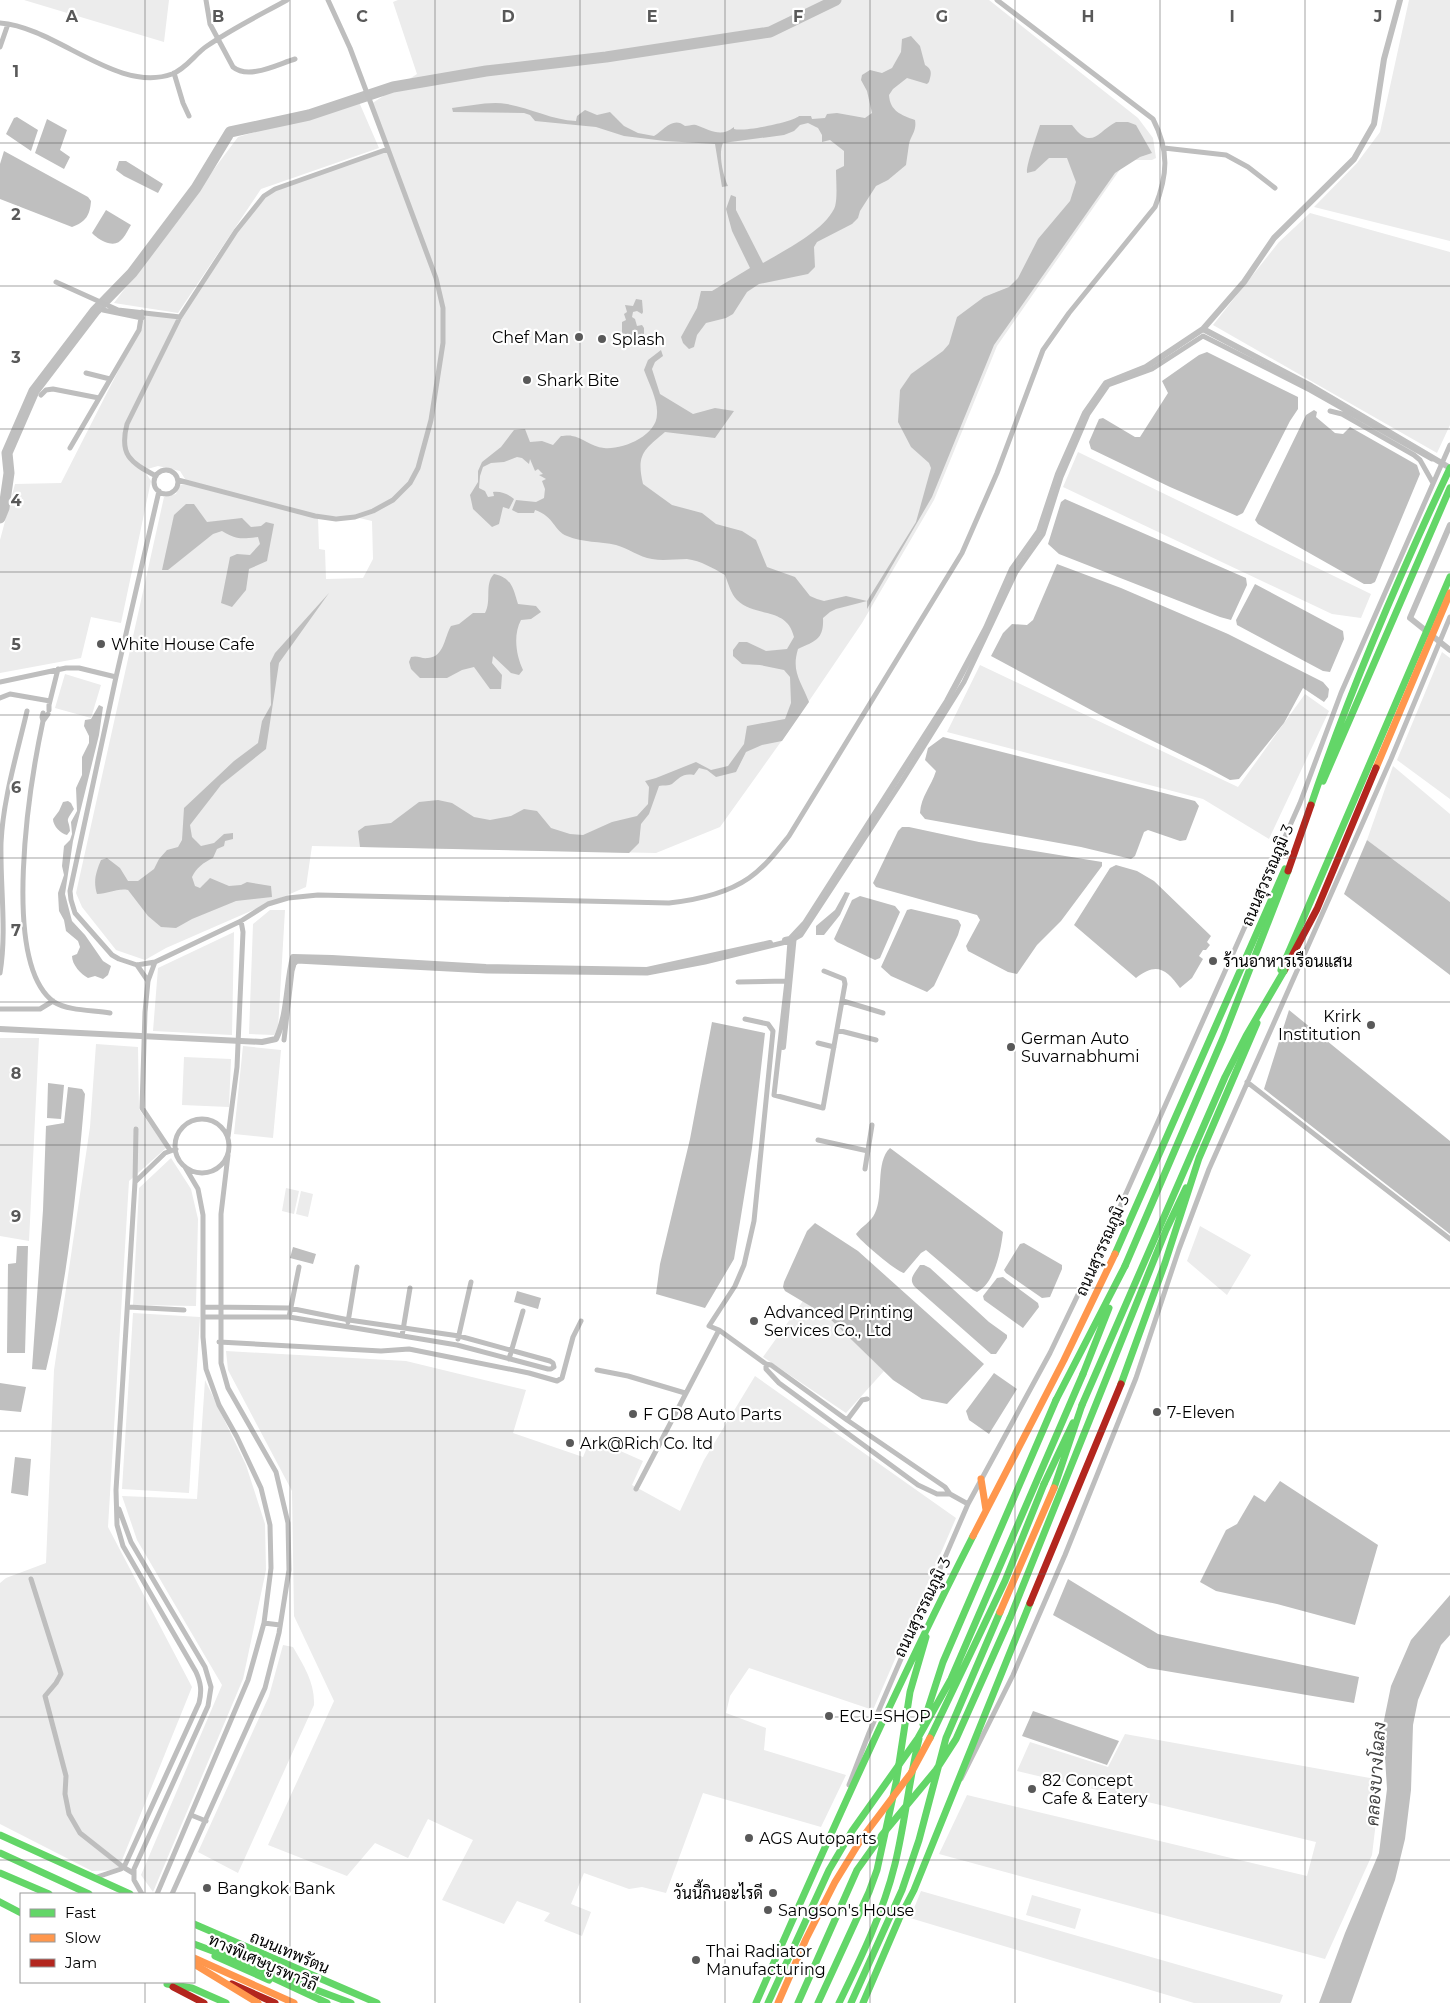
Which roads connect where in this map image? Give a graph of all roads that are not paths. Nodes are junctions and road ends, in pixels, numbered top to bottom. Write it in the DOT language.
graph roads {
  1 [pos="206,0"];
  2 [pos="287,0"];
  3 [pos="328,0"];
  4 [pos="997,0"];
  5 [pos="0,23"];
  6 [pos="8,24"];
  7 [pos="217,39"];
  8 [pos="0,47"];
  9 [pos="295,59"];
  10 [pos="174,74"];
  11 [pos="189,116"];
  12 [pos="1164,148"];
  13 [pos="388,149"];
  14 [pos="1275,188"];
  15 [pos="56,282"];
  16 [pos="103,310"];
  17 [pos="142,315"];
  18 [pos="180,317"];
  19 [pos="86,373"];
  20 [pos="110,379"];
  21 [pos="41,395"];
  22 [pos="99,398"];
  23 [pos="1330,411"];
  24 [pos="1450,445"];
  25 [pos="70,448"];
  26 [pos="1432,459"];
  27 [pos="1450,468"];
  28 [pos="156,476"];
  29 [pos="178,480"];
  30 [pos="1433,483"];
  31 [pos="1450,488"];
  32 [pos="159,491"];
  33 [pos="1450,577"];
  34 [pos="1450,592"];
  35 [pos="1450,617"];
  36 [pos="1434,625"];
  37 [pos="1425,644"];
  38 [pos="58,670"];
  39 [pos="116,677"];
  40 [pos="0,682"];
  41 [pos="0,698"];
  42 [pos="47,709"];
  43 [pos="27,711"];
  44 [pos="241,921"];
  45 [pos="791,941"];
  46 [pos="23,957"];
  47 [pos="155,962"];
  48 [pos="25,965"];
  49 [pos="137,965"];
  50 [pos="824,970"];
  51 [pos="0,973"];
  52 [pos="148,981"];
  53 [pos="786,981"];
  54 [pos="738,982"];
  55 [pos="53,1001"];
  56 [pos="843,1001"];
  57 [pos="0,1009"];
  58 [pos="883,1012"];
  59 [pos="110,1013"];
  60 [pos="745,1019"];
  61 [pos="837,1030"];
  62 [pos="284,1040"];
  63 [pos="876,1040"];
  64 [pos="818,1043"];
  65 [pos="834,1047"];
  66 [pos="1247,1082"];
  67 [pos="872,1125"];
  68 [pos="136,1130"];
  69 [pos="228,1137"];
  70 [pos="818,1140"];
  71 [pos="173,1149"];
  72 [pos="868,1151"];
  73 [pos="228,1155"];
  74 [pos="1199,1158"];
  75 [pos="185,1167"];
  76 [pos="864,1169"];
  77 [pos="135,1182"];
  78 [pos="1450,1239"];
  79 [pos="1125,1266"];
  80 [pos="299,1267"];
  81 [pos="357,1267"];
  82 [pos="471,1282"];
  83 [pos="410,1288"];
  84 [pos="128,1307"];
  85 [pos="203,1307"];
  86 [pos="221,1308"];
  87 [pos="289,1308"];
  88 [pos="184,1310"];
  89 [pos="523,1311"];
  90 [pos="203,1317"];
  91 [pos="221,1317"];
  92 [pos="288,1317"];
  93 [pos="349,1320"];
  94 [pos="581,1321"];
  95 [pos="348,1328"];
  96 [pos="403,1328"];
  97 [pos="719,1330"];
  98 [pos="402,1336"];
  99 [pos="459,1336"];
  100 [pos="219,1342"];
  101 [pos="457,1345"];
  102 [pos="512,1350"];
  103 [pos="509,1359"];
  104 [pos="766,1364"];
  105 [pos="597,1370"];
  106 [pos="685,1393"];
  107 [pos="867,1400"];
  108 [pos="1082,1405"];
  109 [pos="847,1420"];
  110 [pos="982,1479"];
  111 [pos="636,1489"];
  112 [pos="950,1494"];
  113 [pos="968,1504"];
  114 [pos="118,1506"];
  115 [pos="986,1510"];
  116 [pos="31,1579"];
  117 [pos="934,1611"];
  118 [pos="264,1623"];
  119 [pos="280,1625"];
  120 [pos="840,1809"];
  121 [pos="191,1815"];
  122 [pos="943,1815"];
  123 [pos="206,1822"];
  124 [pos="0,1836"];
  125 [pos="0,1853"];
  126 [pos="0,1860"];
  127 [pos="123,1867"];
  128 [pos="0,1873"];
  129 [pos="133,1873"];
  130 [pos="94,1878"];
  131 [pos="0,1879"];
  132 [pos="32,1893"];
  133 [pos="47,1893"];
  134 [pos="75,1893"];
  135 [pos="87,1893"];
  136 [pos="128,1893"];
  137 [pos="141,1893"];
  138 [pos="157,1893"];
  139 [pos="172,1893"];
  140 [pos="0,1902"];
  141 [pos="20,1912"];
  142 [pos="195,1924"];
  143 [pos="195,1944"];
  144 [pos="195,1944"];
  145 [pos="195,1944"];
  146 [pos="195,1958"];
  147 [pos="195,1965"];
  148 [pos="195,1966"];
  149 [pos="165,1983"];
  150 [pos="204,2003"];
  151 [pos="226,2003"];
  152 [pos="258,2003"];
  153 [pos="275,2003"];
  154 [pos="294,2003"];
  155 [pos="321,2003"];
  156 [pos="328,2003"];
  157 [pos="351,2003"];
  158 [pos="377,2003"];
  159 [pos="756,2003"];
  160 [pos="768,2003"];
  161 [pos="778,2003"];
  162 [pos="798,2003"];
  163 [pos="818,2003"];
  164 [pos="840,2003"];
  165 [pos="851,2003"];
  166 [pos="862,2003"];
  1 -- 7 [label="street"];
  2 -- 7 [label="street"];
  3 -- 13 [label="street"];
  4 -- 12 [label="street"];
  5 -- 6 [label="street"];
  6 -- 8 [label="street"];
  6 -- 10 [label="street"];
  7 -- 9 [label="street"];
  7 -- 10 [label="street"];
  10 -- 11 [label="street"];
  12 -- 14 [label="street"];
  12 -- 44 [label="street"];
  13 -- 18 [label="street"];
  13 -- 29 [label="street"];
  15 -- 17 [label="street"];
  16 -- 17 [label="street"];
  17 -- 18 [label="street"];
  17 -- 20 [label="street"];
  18 -- 28 [label="street"];
  19 -- 20 [label="street"];
  20 -- 22 [label="street"];
  21 -- 22 [label="street"];
  22 -- 25 [label="street"];
  23 -- 30 [label="street"];
  24 -- 30 [label="street"];
  26 -- 45 [label="street"];
  27 -- 79 [label="main road, bridge"];
  28 -- 29 [label="street"];
  28 -- 32 [label="street"];
  29 -- 32 [label="street"];
  30 -- 110 [label="street"];
  31 -- 115 [label="main road, ถนนสุวรรณภูมิ 3"];
  32 -- 39 [label="street"];
  33 -- 36 [label="main road"];
  34 -- 36 [label="main road"];
  35 -- 66 [label="street"];
  36 -- 37 [label="main road"];
  37 -- 74 [label="main road"];
  37 -- 108 [label="main road, bridge"];
  38 -- 39 [label="street"];
  38 -- 40 [label="street"];
  38 -- 42 [label="street"];
  39 -- 49 [label="street"];
  41 -- 42 [label="street"];
  42 -- 46 [label="street"];
  43 -- 51 [label="street"];
  44 -- 47 [label="street"];
  44 -- 69 [label="street"];
  45 -- 53 [label="street"];
  45 -- 62 [label="street"];
  47 -- 49 [label="street"];
  47 -- 52 [label="street"];
  48 -- 55 [label="street"];
  49 -- 52 [label="street"];
  50 -- 56 [label="street"];
  52 -- 71 [label="street"];
  53 -- 54 [label="street"];
  53 -- 65 [label="street"];
  55 -- 57 [label="street"];
  55 -- 59 [label="street"];
  56 -- 58 [label="street"];
  56 -- 61 [label="street"];
  60 -- 97 [label="street"];
  61 -- 63 [label="street"];
  61 -- 65 [label="street"];
  64 -- 65 [label="street"];
  66 -- 78 [label="street"];
  66 -- 122 [label="street"];
  67 -- 72 [label="street"];
  68 -- 77 [label="street"];
  69 -- 71 [label="street"];
  69 -- 73 [label="street"];
  70 -- 72 [label="street"];
  71 -- 75 [label="street"];
  71 -- 77 [label="street"];
  72 -- 76 [label="street"];
  73 -- 75 [label="street"];
  73 -- 86 [label="street"];
  74 -- 122 [label="main road"];
  74 -- 162 [label="main road, bridge"];
  75 -- 85 [label="street"];
  77 -- 84 [label="street"];
  79 -- 160 [label="main road, bridge"];
  79 -- 164 [label="main road, bridge"];
  80 -- 87 [label="street"];
  81 -- 93 [label="street"];
  82 -- 99 [label="street"];
  83 -- 96 [label="street"];
  84 -- 88 [label="street"];
  84 -- 114 [label="street"];
  85 -- 86 [label="street"];
  85 -- 90 [label="street"];
  86 -- 87 [label="street"];
  86 -- 91 [label="street"];
  87 -- 92 [label="street"];
  87 -- 93 [label="street"];
  89 -- 102 [label="street"];
  90 -- 91 [label="street"];
  90 -- 118 [label="street"];
  91 -- 92 [label="street"];
  91 -- 100 [label="street"];
  92 -- 95 [label="street"];
  93 -- 95 [label="street"];
  93 -- 96 [label="street"];
  94 -- 100 [label="street"];
  95 -- 98 [label="street"];
  96 -- 98 [label="street"];
  96 -- 99 [label="street"];
  97 -- 104 [label="street"];
  97 -- 106 [label="street"];
  98 -- 101 [label="street"];
  99 -- 101 [label="street"];
  99 -- 102 [label="street"];
  100 -- 119 [label="street"];
  101 -- 103 [label="street"];
  102 -- 103 [label="street"];
  102 -- 103 [label="street"];
  104 -- 109 [label="street"];
  104 -- 112 [label="street"];
  105 -- 106 [label="street"];
  106 -- 111 [label="street"];
  107 -- 109 [label="street"];
  108 -- 161 [label="main road, bridge"];
  108 -- 165 [label="main road, bridge"];
  109 -- 112 [label="street"];
  110 -- 113 [label="street"];
  110 -- 115 [label="main road"];
  112 -- 113 [label="street"];
  113 -- 120 [label="street"];
  114 -- 127 [label="street"];
  114 -- 129 [label="street"];
  115 -- 117 [label="main road, ถนนสุวรรณภูมิ 3"];
  116 -- 127 [label="street"];
  117 -- 120 [label="main road, ถนนสุวรรณภูมิ 3"];
  117 -- 163 [label="main road"];
  118 -- 119 [label="street"];
  118 -- 121 [label="street"];
  119 -- 123 [label="street"];
  120 -- 159 [label="main road, ถนนสุวรรณภูมิ 3"];
  121 -- 123 [label="street"];
  121 -- 138 [label="street"];
  122 -- 166 [label="main road"];
  123 -- 139 [label="street"];
  124 -- 130 [label="main road"];
  125 -- 135 [label="main road"];
  126 -- 134 [label="main road"];
  127 -- 129 [label="street"];
  127 -- 130 [label="street"];
  128 -- 133 [label="main road"];
  129 -- 137 [label="street"];
  130 -- 136 [label="main road"];
  131 -- 132 [label="main road"];
  140 -- 141 [label="main road"];
  142 -- 158 [label="main road, ถนนเทพรัตน"];
  143 -- 155 [label="main road, ทางพิเศษบูรพาวิถี, bridge"];
  144 -- 156 [label="main road, ถนนเทพรัตน"];
  145 -- 157 [label="main road, bridge"];
  146 -- 154 [label="main road, ทางพิเศษบูรพาวิถี"];
  147 -- 153 [label="main road"];
  148 -- 152 [label="main road, bridge"];
  149 -- 150 [label="main road"];
  149 -- 151 [label="main road"];
}
